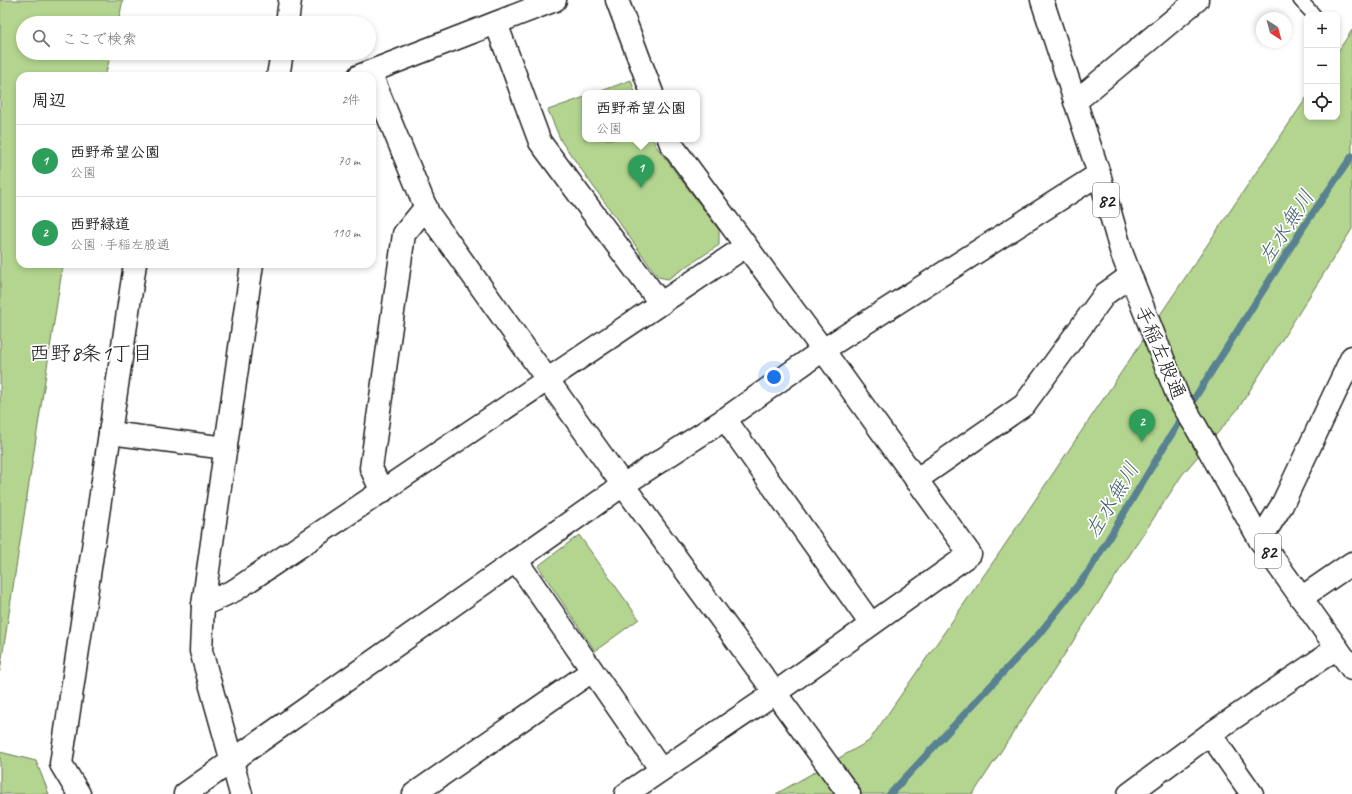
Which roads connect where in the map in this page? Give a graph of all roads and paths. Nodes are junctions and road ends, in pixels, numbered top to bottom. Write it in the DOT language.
graph roads {
  1 [pos="290,0"];
  2 [pos="555,0"];
  3 [pos="617,0"];
  4 [pos="1042,0"];
  5 [pos="1197,0"];
  6 [pos="1300,0"];
  7 [pos="1311,12"];
  8 [pos="287,16"];
  9 [pos="496,23"];
  10 [pos="281,60"];
  11 [pos="279,72"];
  12 [pos="375,72"];
  13 [pos="651,90"];
  14 [pos="376,93"];
  15 [pos="1075,102"];
  16 [pos="670,142"];
  17 [pos="1099,174"];
  18 [pos="426,207"];
  19 [pos="746,246"];
  20 [pos="134,268"];
  21 [pos="251,268"];
  22 [pos="1130,276"];
  23 [pos="661,304"];
  24 [pos="823,350"];
  25 [pos="1352,357"];
  26 [pos="548,381"];
  27 [pos="725,419"];
  28 [pos="110,433"];
  29 [pos="226,448"];
  30 [pos="916,480"];
  31 [pos="623,485"];
  32 [pos="382,492"];
  33 [pos="1260,540"];
  34 [pos="516,560"];
  35 [pos="1352,563"];
  36 [pos="1301,598"];
  37 [pos="203,605"];
  38 [pos="871,624"];
  39 [pos="1337,648"];
  40 [pos="1352,669"];
  41 [pos="592,671"];
  42 [pos="775,693"];
  43 [pos="1210,734"];
  44 [pos="232,760"];
  45 [pos="661,770"];
  46 [pos="79,794"];
  47 [pos="185,794"];
  48 [pos="241,794"];
  49 [pos="414,794"];
  50 [pos="626,794"];
  51 [pos="848,794"];
  52 [pos="1129,794"];
  53 [pos="1252,794"];
  1 -- 8 [label="street"];
  2 -- 9 [label="street"];
  3 -- 13 [label="street"];
  4 -- 15 [label="street, 手稲左股通 / 82"];
  5 -- 15 [label="street"];
  6 -- 7 [label="lane"];
  9 -- 12 [label="street"];
  9 -- 23 [label="street"];
  10 -- 11 [label="street"];
  14 -- 18 [label="street"];
  15 -- 17 [label="street, 手稲左股通 / 82"];
  16 -- 19 [label="street"];
  17 -- 22 [label="street, 手稲左股通 / 82"];
  17 -- 24 [label="street"];
  18 -- 26 [label="street"];
  18 -- 32 [label="street"];
  19 -- 23 [label="street"];
  19 -- 24 [label="street"];
  20 -- 28 [label="street"];
  21 -- 29 [label="street"];
  22 -- 30 [label="street"];
  22 -- 33 [label="street, 手稲左股通 / 82"];
  23 -- 26 [label="street"];
  24 -- 27 [label="street"];
  24 -- 30 [label="street"];
  25 -- 33 [label="street"];
  26 -- 31 [label="street"];
  26 -- 32 [label="street"];
  27 -- 31 [label="street"];
  27 -- 38 [label="street"];
  28 -- 29 [label="street"];
  28 -- 46 [label="street"];
  29 -- 37 [label="street"];
  30 -- 38 [label="street"];
  31 -- 34 [label="street"];
  31 -- 42 [label="street"];
  32 -- 37 [label="street"];
  33 -- 36 [label="street, 手稲左股通 / 82"];
  34 -- 41 [label="street"];
  34 -- 44 [label="street"];
  35 -- 36 [label="street"];
  36 -- 39 [label="street, 手稲左股通 / 82"];
  37 -- 44 [label="street"];
  38 -- 42 [label="street"];
  39 -- 40 [label="street, 手稲左股通 / 82"];
  39 -- 43 [label="street"];
  41 -- 45 [label="street"];
  41 -- 49 [label="street"];
  42 -- 45 [label="street"];
  42 -- 51 [label="street"];
  43 -- 52 [label="street"];
  43 -- 53 [label="street"];
  44 -- 47 [label="street"];
  44 -- 48 [label="street"];
  45 -- 50 [label="street"];
}
